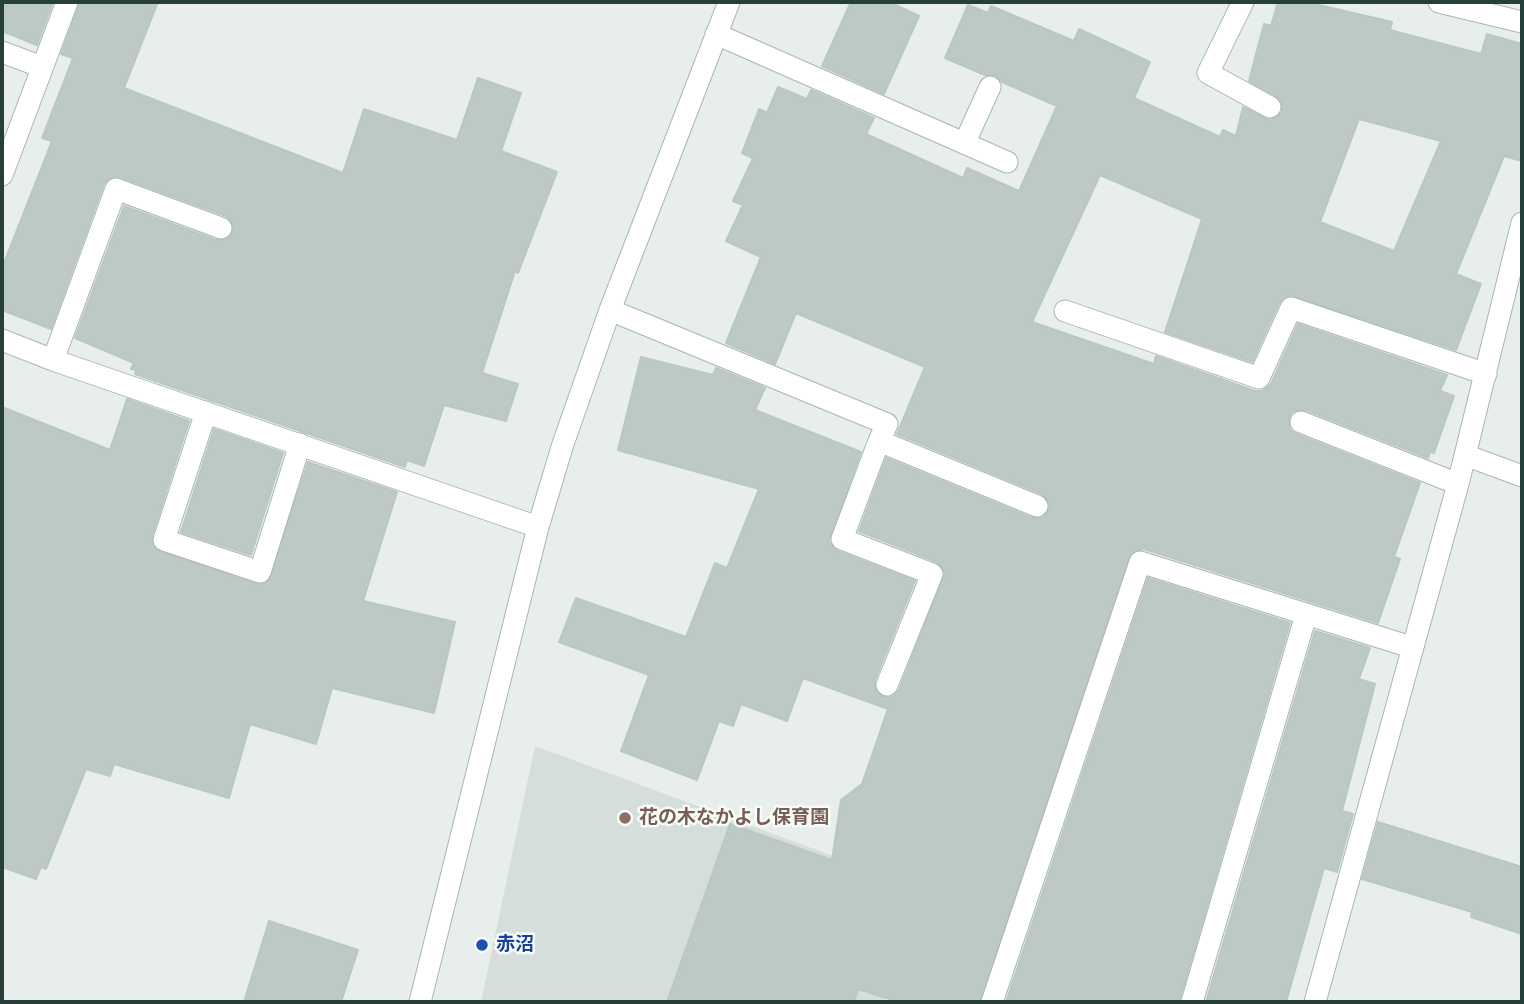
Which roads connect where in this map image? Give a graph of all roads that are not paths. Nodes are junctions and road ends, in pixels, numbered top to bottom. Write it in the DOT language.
graph roads {
  1 [pos="67,2"];
  2 [pos="729,2"];
  3 [pos="1242,2"];
  4 [pos="1439,2"];
  5 [pos="1522,22"];
  6 [pos="716,34"];
  7 [pos="2,52"];
  8 [pos="42,67"];
  9 [pos="990,87"];
  10 [pos="1270,107"];
  11 [pos="965,142"];
  12 [pos="1007,162"];
  13 [pos="2,175"];
  14 [pos="1522,223"];
  15 [pos="221,228"];
  16 [pos="610,310"];
  17 [pos="1065,311"];
  18 [pos="2,340"];
  19 [pos="53,360"];
  20 [pos="1486,374"];
  21 [pos="206,412"];
  22 [pos="1301,422"];
  23 [pos="879,441"];
  24 [pos="300,444"];
  25 [pos="1465,455"];
  26 [pos="1522,476"];
  27 [pos="1458,484"];
  28 [pos="1037,506"];
  29 [pos="538,527"];
  30 [pos="1307,615"];
  31 [pos="1411,648"];
  32 [pos="887,685"];
  33 [pos="420,1002"];
  34 [pos="992,1002"];
  35 [pos="1192,1002"];
  36 [pos="1315,1002"];
  1 -- 8 [label="street"];
  2 -- 6 [label="street"];
  3 -- 10 [label="street"];
  4 -- 5 [label="street"];
  6 -- 11 [label="street"];
  6 -- 16 [label="street"];
  7 -- 8 [label="street"];
  8 -- 13 [label="street"];
  9 -- 11 [label="street"];
  11 -- 12 [label="street"];
  14 -- 20 [label="street"];
  15 -- 19 [label="street"];
  16 -- 23 [label="street"];
  16 -- 29 [label="street"];
  17 -- 20 [label="street"];
  18 -- 19 [label="street"];
  19 -- 21 [label="street"];
  20 -- 25 [label="street"];
  21 -- 24 [label="street"];
  21 -- 24 [label="street"];
  22 -- 27 [label="street"];
  23 -- 28 [label="street"];
  23 -- 32 [label="street"];
  24 -- 29 [label="street"];
  25 -- 26 [label="street"];
  25 -- 27 [label="street"];
  27 -- 31 [label="street"];
  29 -- 33 [label="street"];
  30 -- 31 [label="street"];
  30 -- 34 [label="street"];
  30 -- 35 [label="street"];
  31 -- 36 [label="street"];
}
